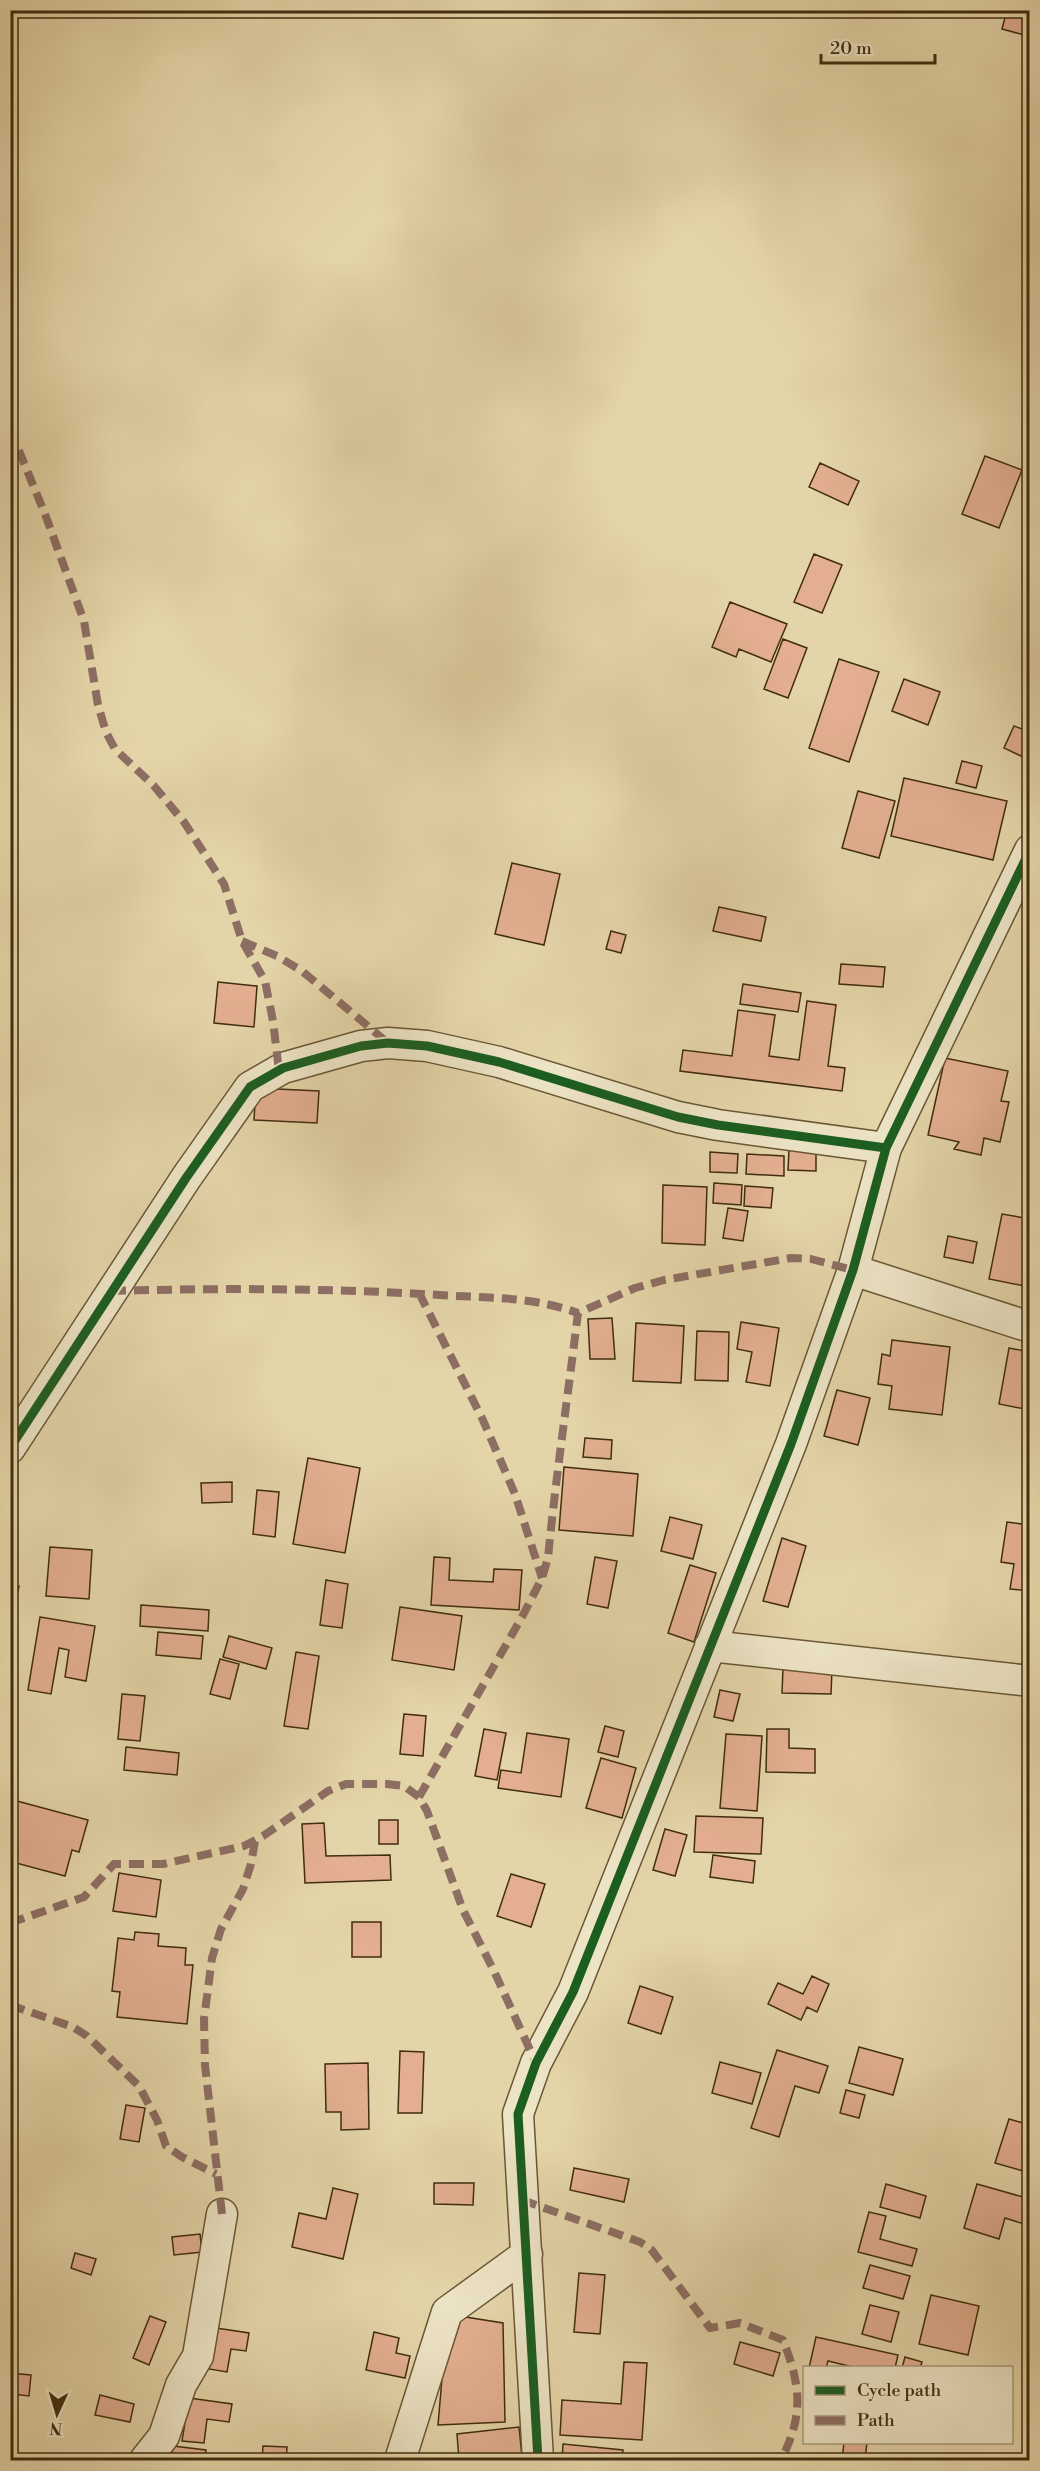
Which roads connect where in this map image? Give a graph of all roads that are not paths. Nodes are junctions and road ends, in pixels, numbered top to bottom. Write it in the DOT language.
graph roads {
  1 [pos="1029,850"];
  2 [pos="886,1148"];
  3 [pos="853,1270"];
  4 [pos="1029,1328"];
  5 [pos="10,1448"];
  6 [pos="710,1646"];
  7 [pos="1029,1681"];
  8 [pos="222,2214"];
  9 [pos="527,2254"];
  10 [pos="145,2460"];
  11 [pos="400,2460"];
  12 [pos="538,2460"];
  1 -- 2 [label="street"];
  2 -- 3 [label="street"];
  2 -- 5 [label="street"];
  3 -- 4 [label="street"];
  3 -- 6 [label="street"];
  6 -- 7 [label="street"];
  6 -- 9 [label="street"];
  8 -- 10 [label="street"];
  9 -- 11 [label="street"];
  9 -- 12 [label="street"];
}
